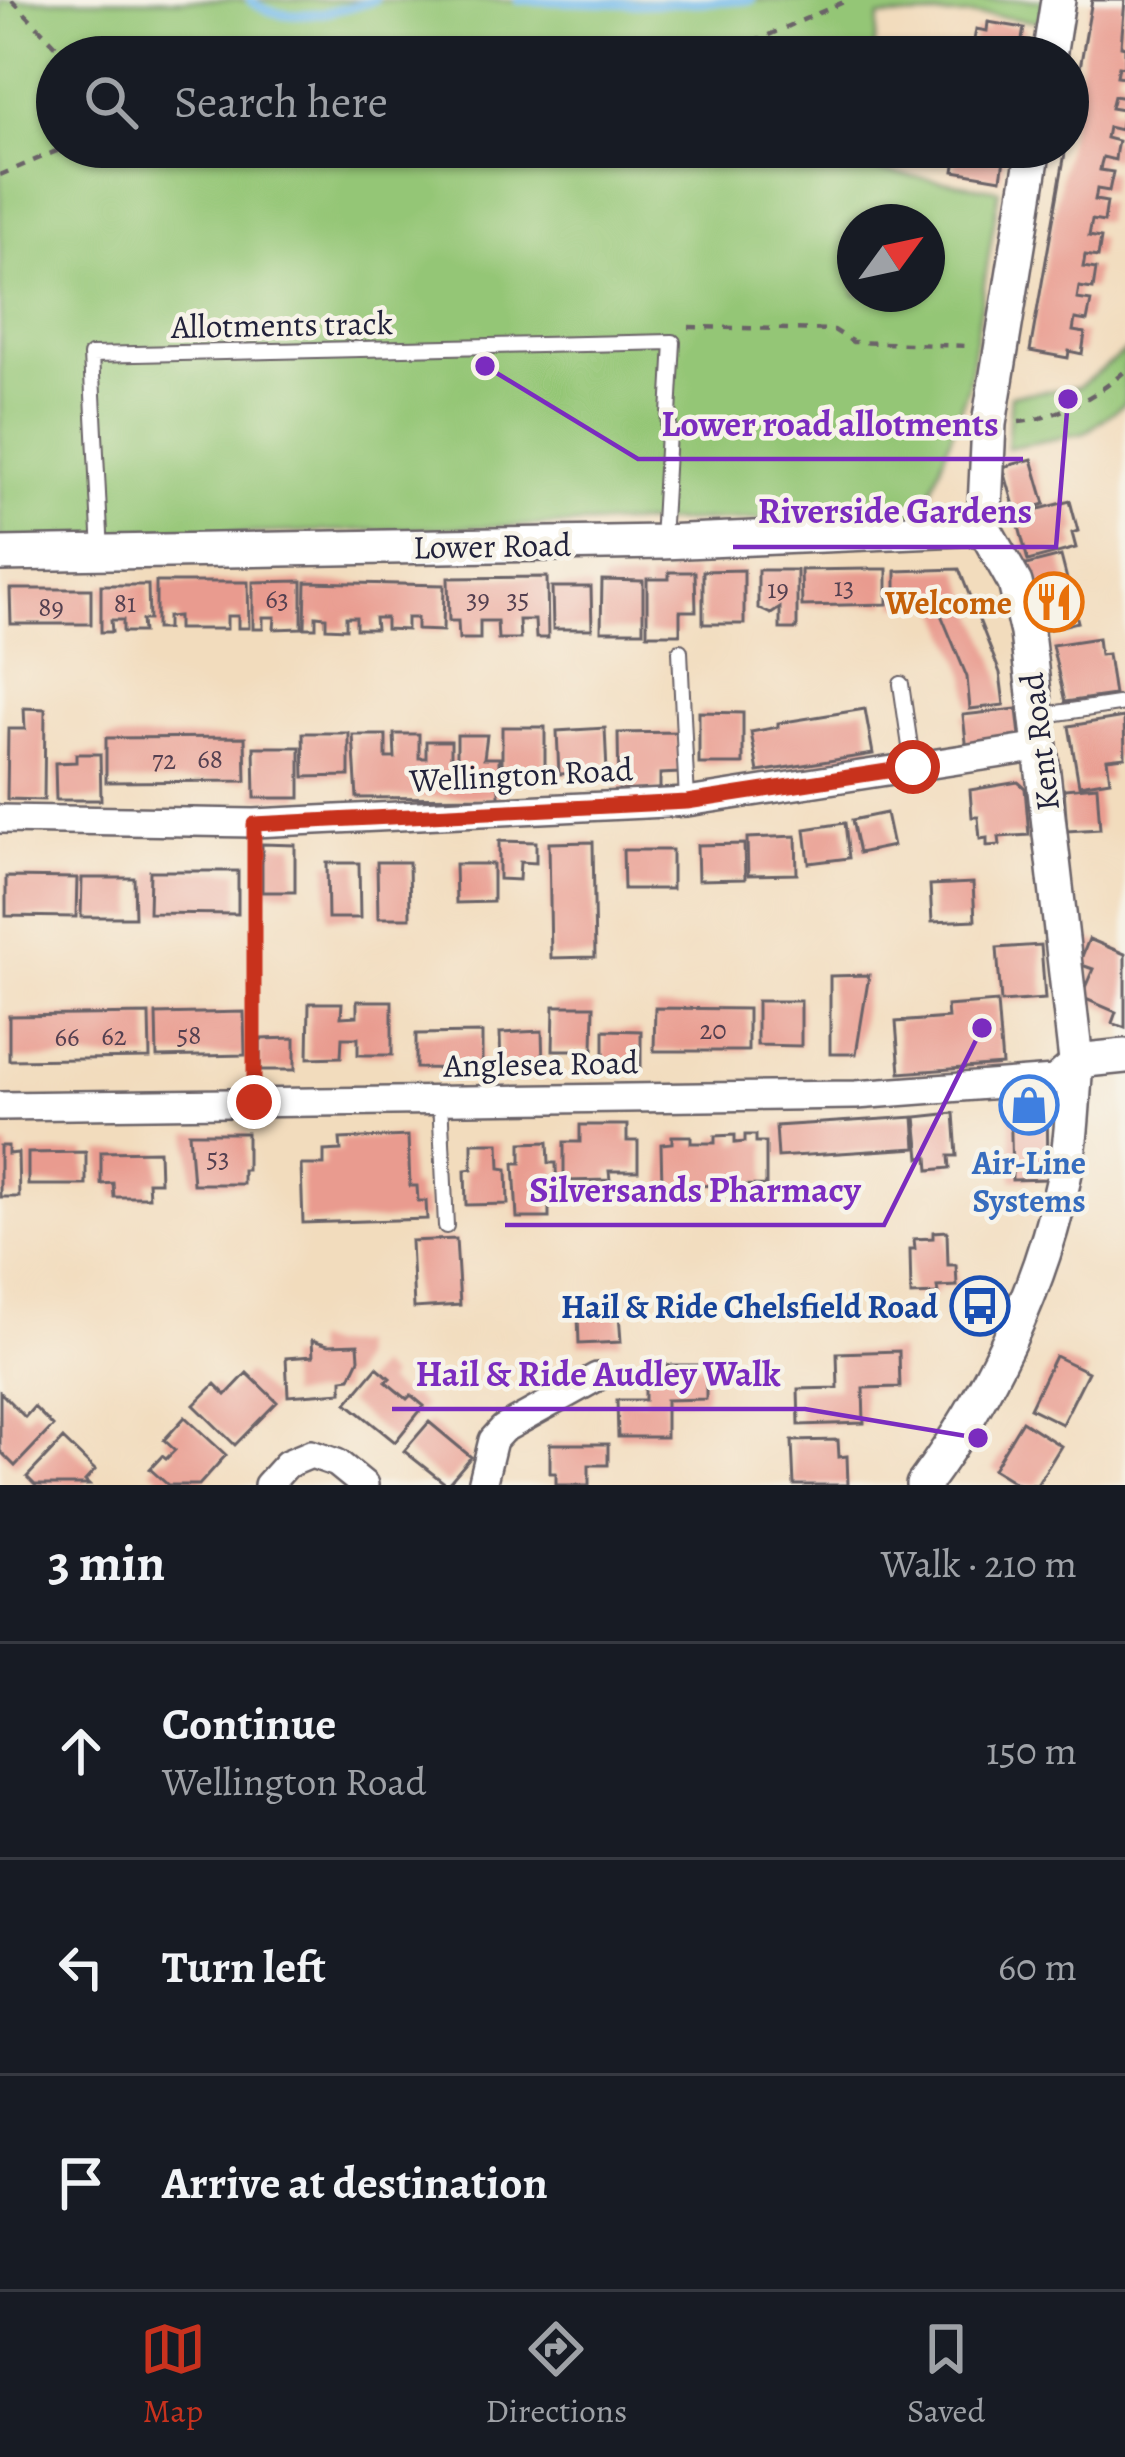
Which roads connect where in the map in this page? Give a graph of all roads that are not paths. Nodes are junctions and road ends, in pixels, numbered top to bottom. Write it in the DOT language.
graph roads {
  1 [pos="1058,0"];
  2 [pos="1052,36"];
  3 [pos="1031,168"];
  4 [pos="984,528"];
  5 [pos="662,542"];
  6 [pos="101,553"];
  7 [pos="0,554"];
  8 [pos="680,651"];
  9 [pos="901,684"];
  10 [pos="1125,704"];
  11 [pos="1039,731"];
  12 [pos="913,767"];
  13 [pos="687,802"];
  14 [pos="0,819"];
  15 [pos="1125,1056"];
  16 [pos="1076,1061"];
  17 [pos="440,1100"];
  18 [pos="0,1106"];
  19 [pos="446,1226"];
  20 [pos="597,1377"];
  21 [pos="268,1485"];
  22 [pos="364,1485"];
  23 [pos="482,1485"];
  24 [pos="923,1485"];
  1 -- 2 [label="street"];
  3 -- 4 [label="street"];
  4 -- 5 [label="street, Lower Road"];
  4 -- 11 [label="street, Kent Road"];
  5 -- 6 [label="street, Lower Road"];
  5 -- 6 [label="lane, Allotments track"];
  6 -- 7 [label="street, Lower Road"];
  8 -- 13 [label="lane"];
  9 -- 12 [label="lane"];
  10 -- 11 [label="lane"];
  11 -- 12 [label="street, Wellington Road"];
  11 -- 16 [label="street, Kent Road"];
  12 -- 13 [label="street, Wellington Road"];
  13 -- 14 [label="street, Wellington Road"];
  15 -- 16 [label="street"];
  16 -- 17 [label="street, Anglesea Road"];
  16 -- 24 [label="street, Kent Road"];
  17 -- 18 [label="street, Anglesea Road"];
  17 -- 19 [label="lane"];
  20 -- 23 [label="street"];
  21 -- 22 [label="street"];
}
